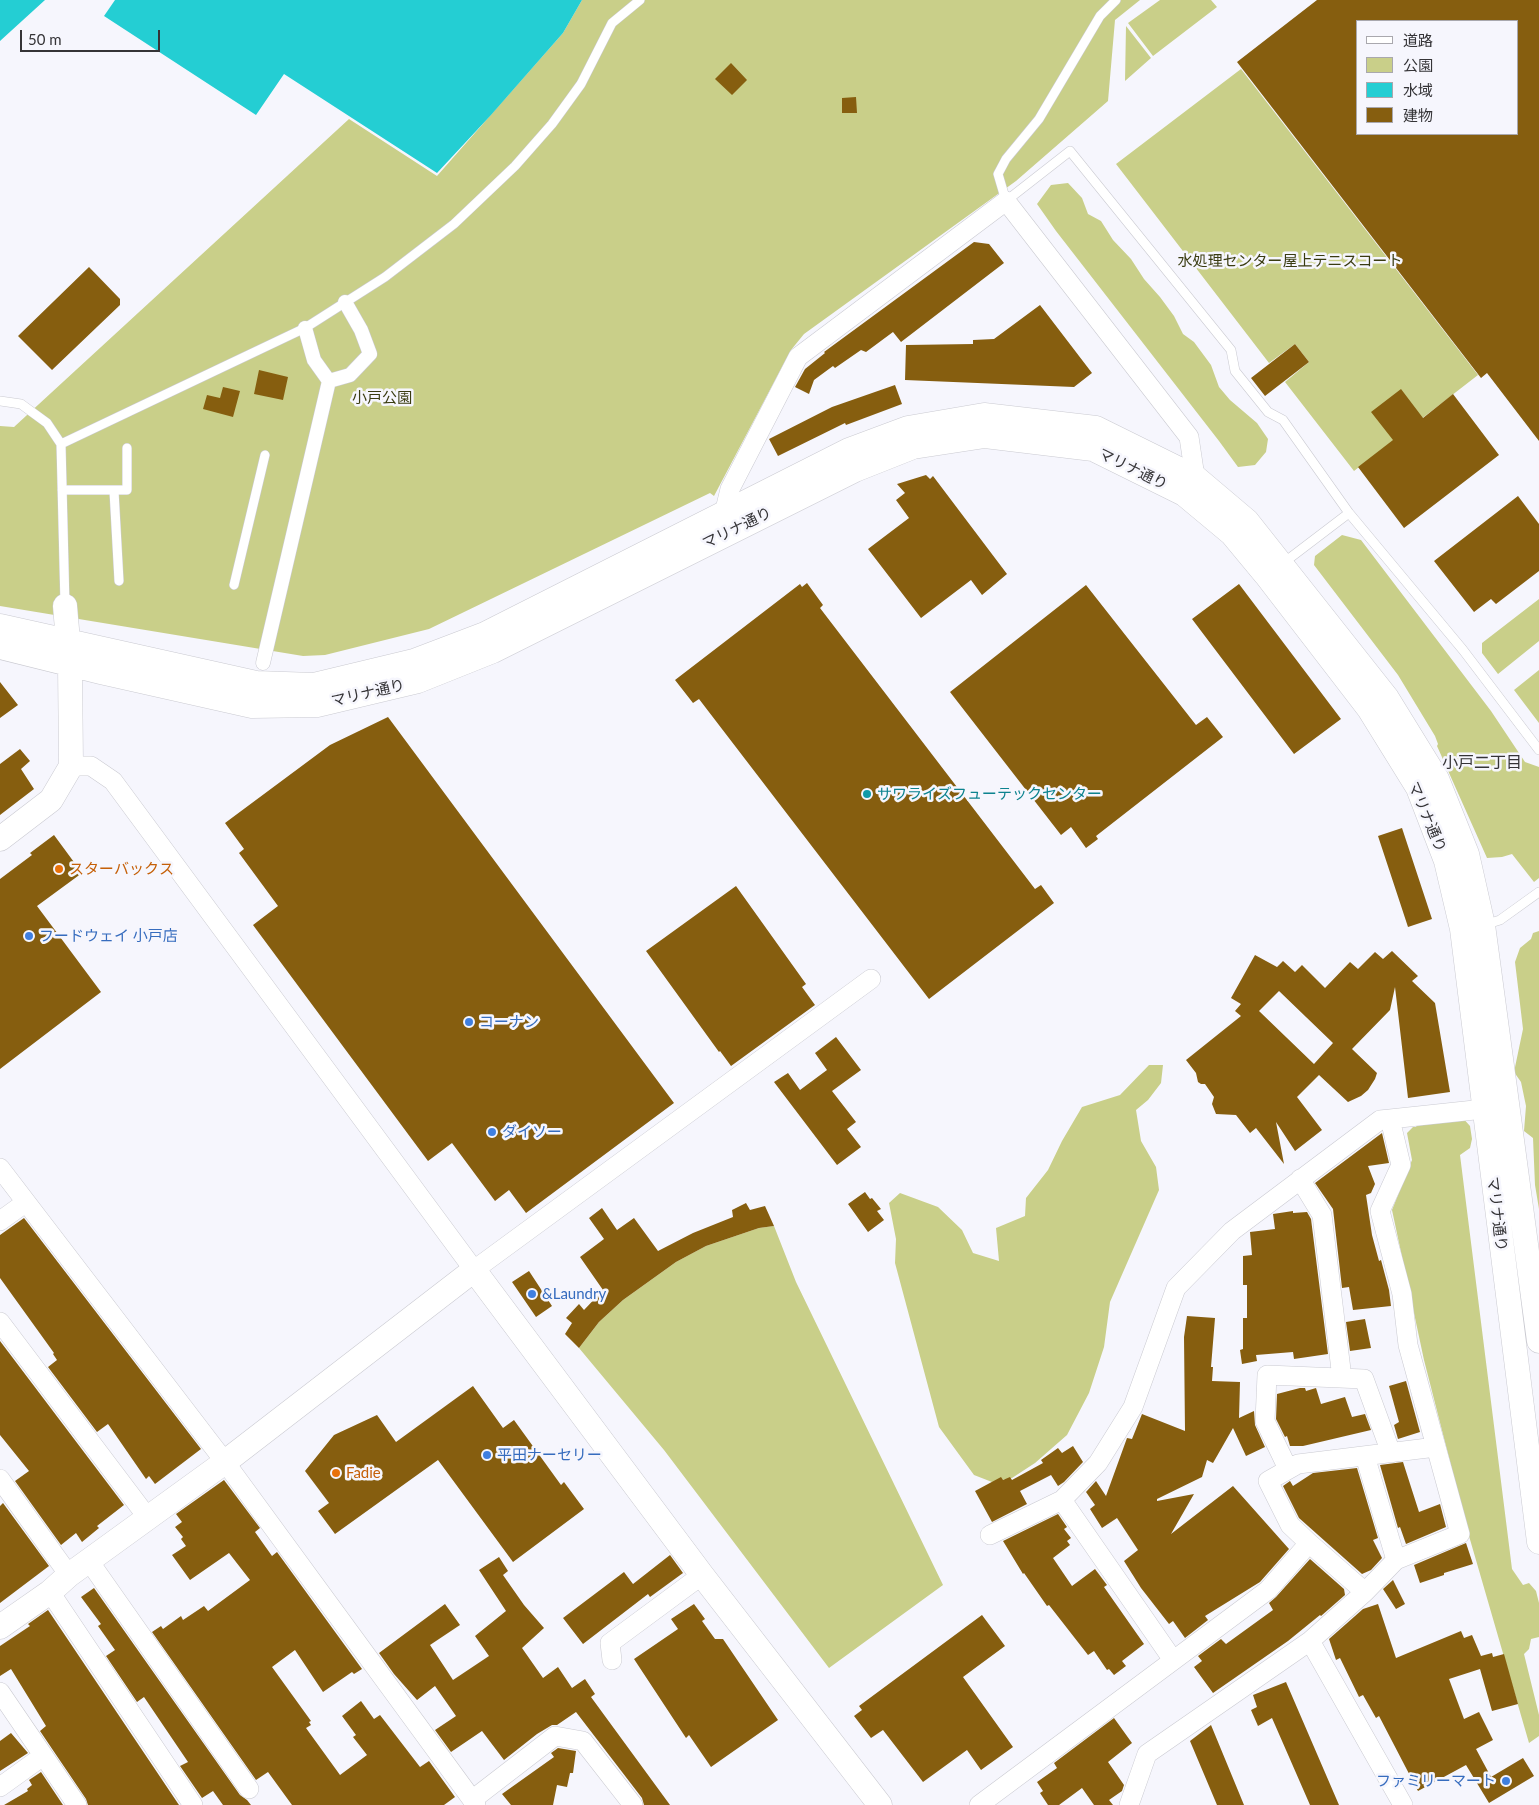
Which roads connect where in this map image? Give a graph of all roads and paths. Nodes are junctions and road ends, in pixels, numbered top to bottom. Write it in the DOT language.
graph roads {
  1 [pos="640,0"];
  2 [pos="1116,0"];
  3 [pos="1006,201"];
  4 [pos="345,302"];
  5 [pos="305,328"];
  6 [pos="329,381"];
  7 [pos="0,401"];
  8 [pos="61,444"];
  9 [pos="128,448"];
  10 [pos="264,455"];
  11 [pos="1195,477"];
  12 [pos="62,490"];
  13 [pos="114,491"];
  14 [pos="1349,513"];
  15 [pos="724,514"];
  16 [pos="1282,564"];
  17 [pos="119,581"];
  18 [pos="234,585"];
  19 [pos="66,606"];
  20 [pos="0,626"];
  21 [pos="0,647"];
  22 [pos="69,653"];
  23 [pos="263,663"];
  24 [pos="1539,750"];
  25 [pos="71,766"];
  26 [pos="0,839"];
  27 [pos="1539,892"];
  28 [pos="1484,925"];
  29 [pos="871,979"];
  30 [pos="1484,1109"];
  31 [pos="1390,1118"];
  32 [pos="0,1168"];
  33 [pos="1300,1179"];
  34 [pos="25,1203"];
  35 [pos="0,1221"];
  36 [pos="474,1270"];
  37 [pos="0,1322"];
  38 [pos="1539,1341"];
  39 [pos="1342,1378"];
  40 [pos="1531,1415"];
  41 [pos="1436,1446"];
  42 [pos="1391,1453"];
  43 [pos="1366,1456"];
  44 [pos="225,1462"];
  45 [pos="1288,1470"];
  46 [pos="0,1479"];
  47 [pos="1062,1500"];
  48 [pos="148,1518"];
  49 [pos="990,1535"];
  50 [pos="1309,1542"];
  51 [pos="1539,1542"];
  52 [pos="1396,1560"];
  53 [pos="89,1561"];
  54 [pos="69,1575"];
  55 [pos="702,1575"];
  56 [pos="50,1592"];
  57 [pos="1366,1592"];
  58 [pos="0,1627"];
  59 [pos="1310,1641"];
  60 [pos="612,1660"];
  61 [pos="1173,1660"];
  62 [pos="0,1692"];
  63 [pos="43,1756"];
  64 [pos="0,1787"];
  65 [pos="249,1789"];
  66 [pos="474,1803"];
  67 [pos="77,1805"];
  68 [pos="193,1805"];
  69 [pos="632,1805"];
  70 [pos="880,1805"];
  71 [pos="979,1805"];
  72 [pos="1129,1805"];
  73 [pos="1404,1805"];
  1 -- 4 [label="lane"];
  2 -- 3 [label="lane"];
  3 -- 11 [label="street"];
  3 -- 14 [label="lane"];
  3 -- 15 [label="street"];
  4 -- 5 [label="lane"];
  4 -- 6 [label="street"];
  5 -- 6 [label="street"];
  5 -- 8 [label="lane"];
  6 -- 23 [label="street"];
  7 -- 8 [label="lane"];
  8 -- 12 [label="lane"];
  9 -- 13 [label="lane"];
  10 -- 18 [label="lane"];
  11 -- 15 [label="street, マリナ通り"];
  11 -- 16 [label="street, マリナ通り"];
  12 -- 13 [label="lane"];
  12 -- 19 [label="lane"];
  13 -- 17 [label="lane"];
  14 -- 16 [label="lane"];
  14 -- 24 [label="lane"];
  15 -- 22 [label="street, マリナ通り"];
  16 -- 28 [label="street, マリナ通り"];
  19 -- 22 [label="street"];
  20 -- 22 [label="street, マリナ通り"];
  21 -- 22 [label="street, マリナ通り"];
  22 -- 25 [label="street"];
  22 -- 30 [label="street, マリナ通り"];
  25 -- 26 [label="street"];
  25 -- 36 [label="street"];
  27 -- 28 [label="lane"];
  28 -- 38 [label="street, マリナ通り"];
  29 -- 36 [label="street"];
  30 -- 31 [label="street"];
  30 -- 40 [label="street, マリナ通り"];
  31 -- 33 [label="street"];
  31 -- 41 [label="street"];
  32 -- 34 [label="street"];
  33 -- 39 [label="street"];
  33 -- 47 [label="street"];
  34 -- 35 [label="street"];
  34 -- 44 [label="street"];
  36 -- 44 [label="street"];
  36 -- 55 [label="street"];
  37 -- 48 [label="street"];
  39 -- 42 [label="street"];
  39 -- 45 [label="street"];
  40 -- 51 [label="street, マリナ通り"];
  41 -- 42 [label="street"];
  41 -- 52 [label="street"];
  42 -- 43 [label="street"];
  43 -- 45 [label="street"];
  43 -- 52 [label="street"];
  44 -- 48 [label="street"];
  44 -- 66 [label="street"];
  45 -- 50 [label="street"];
  46 -- 54 [label="street"];
  47 -- 49 [label="street"];
  47 -- 61 [label="street"];
  48 -- 53 [label="street"];
  50 -- 57 [label="street"];
  50 -- 61 [label="street"];
  52 -- 57 [label="street"];
  53 -- 54 [label="street"];
  53 -- 65 [label="street"];
  54 -- 56 [label="street"];
  55 -- 60 [label="street"];
  55 -- 70 [label="street"];
  56 -- 58 [label="street"];
  56 -- 68 [label="street"];
  57 -- 59 [label="street"];
  59 -- 72 [label="street"];
  59 -- 73 [label="street"];
  61 -- 71 [label="street"];
  62 -- 63 [label="street"];
  63 -- 64 [label="street"];
  63 -- 67 [label="street"];
  66 -- 69 [label="street"];
}
